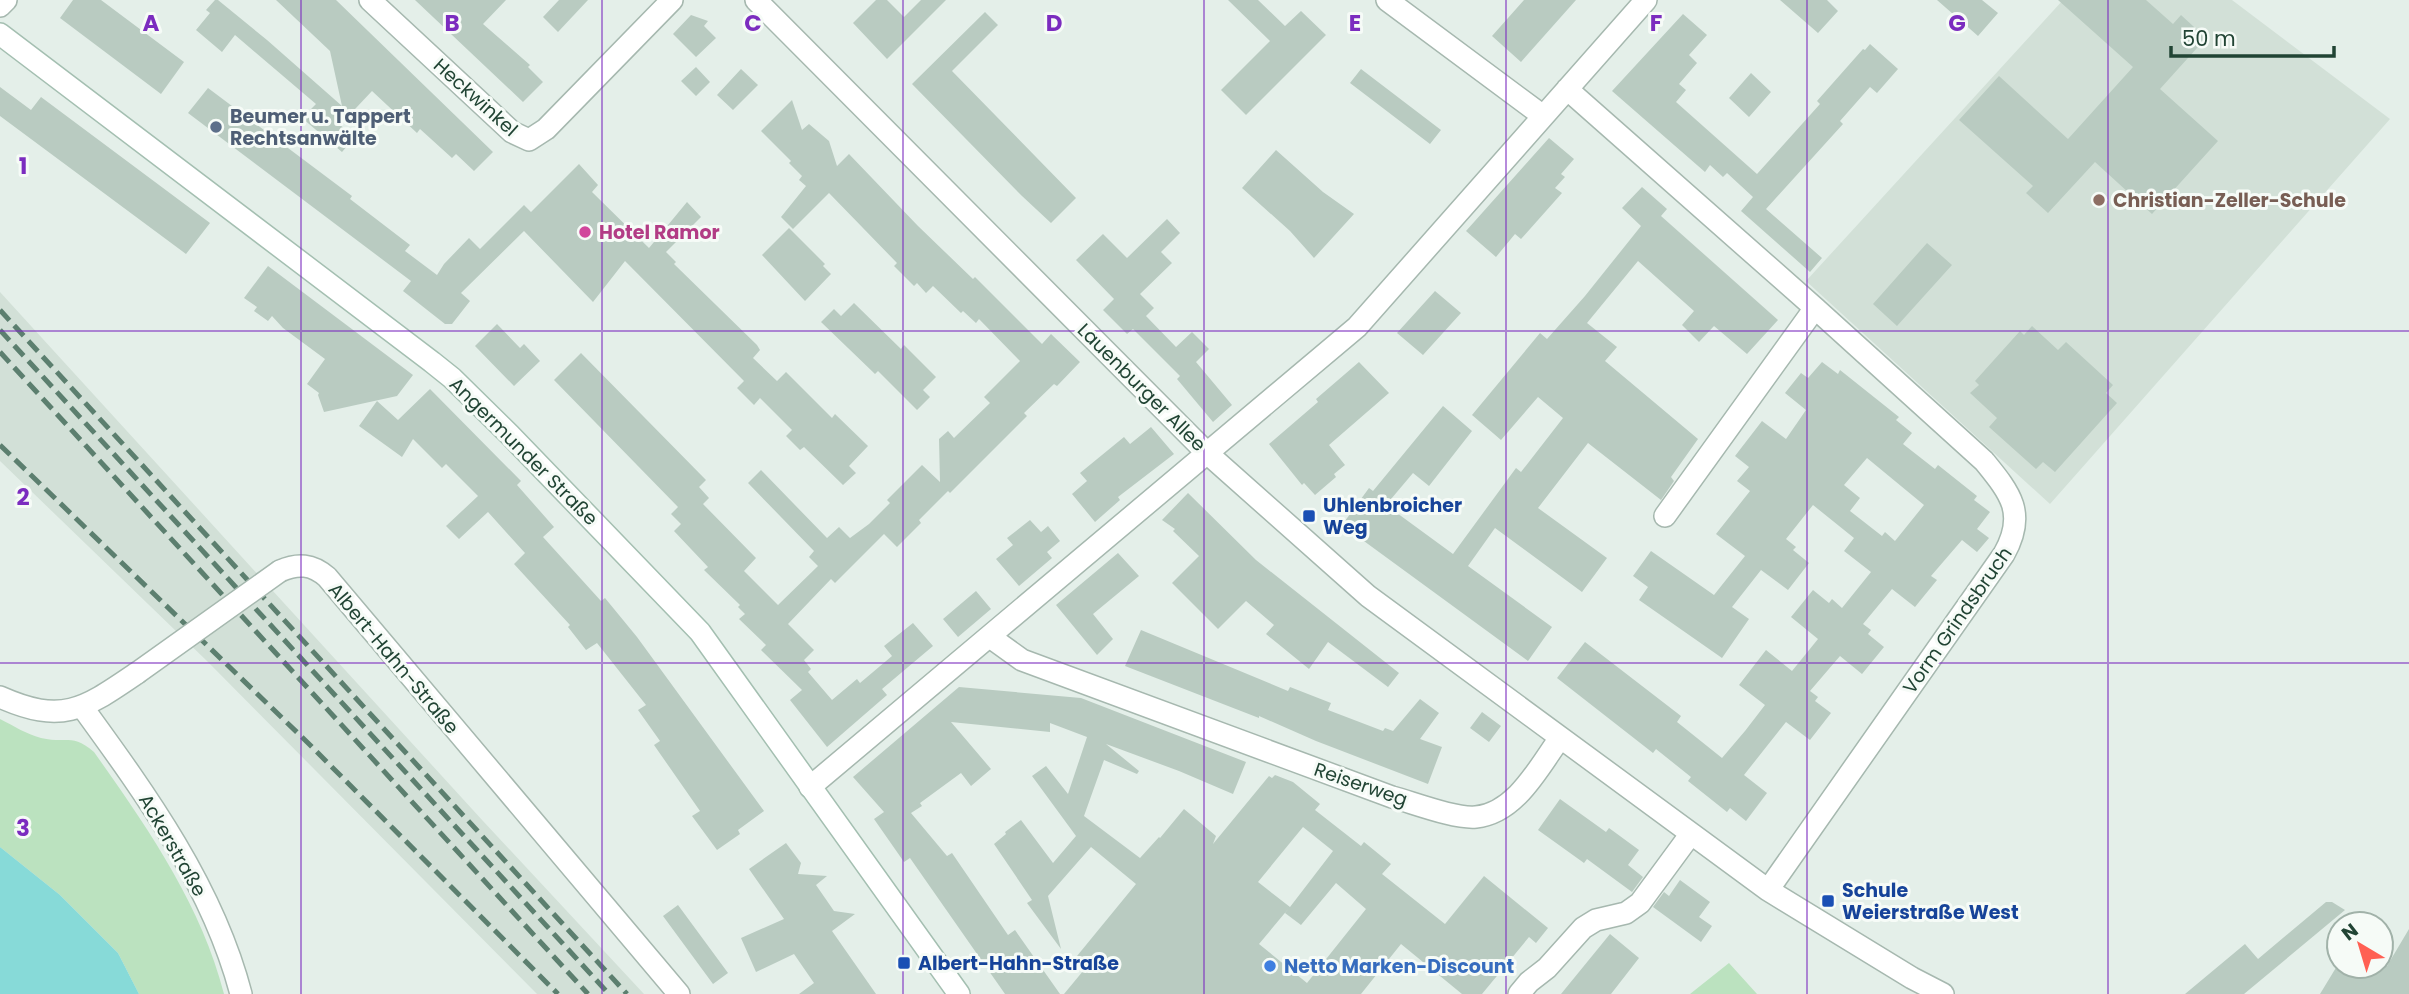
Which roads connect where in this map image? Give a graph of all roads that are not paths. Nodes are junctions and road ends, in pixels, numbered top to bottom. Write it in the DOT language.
graph roads {
  1 [pos="6,0"];
  2 [pos="370,0"];
  3 [pos="672,0"];
  4 [pos="756,0"];
  5 [pos="1387,0"];
  6 [pos="1646,0"];
  7 [pos="0,6"];
  8 [pos="0,34"];
  9 [pos="1567,89"];
  10 [pos="1543,116"];
  11 [pos="1815,308"];
  12 [pos="1207,453"];
  13 [pos="1665,516"];
  14 [pos="990,637"];
  15 [pos="0,697"];
  16 [pos="83,708"];
  17 [pos="1560,738"];
  18 [pos="810,787"];
  19 [pos="1690,835"];
  20 [pos="1768,890"];
  21 [pos="942,973"];
  22 [pos="241,994"];
  23 [pos="679,994"];
  24 [pos="950,994"];
  25 [pos="959,994"];
  26 [pos="1519,994"];
  27 [pos="1943,994"];
  1 -- 7 [label="street"];
  2 -- 3 [label="street, Heckwinkel"];
  4 -- 12 [label="street, Lauenburger Allee"];
  5 -- 10 [label="street"];
  6 -- 9 [label="street"];
  8 -- 18 [label="street, Angermunder Straße"];
  9 -- 10 [label="street"];
  9 -- 11 [label="street, Vorm Grindsbruch"];
  10 -- 12 [label="street"];
  11 -- 13 [label="street"];
  11 -- 20 [label="street, Vorm Grindsbruch"];
  12 -- 14 [label="street"];
  12 -- 17 [label="street, Lauenburger Allee"];
  14 -- 17 [label="street, Reiserweg"];
  14 -- 18 [label="street"];
  15 -- 16 [label="street, Albert-Hahn-Straße"];
  16 -- 22 [label="street, Ackerstraße"];
  16 -- 23 [label="street, Albert-Hahn-Straße, bridge"];
  17 -- 19 [label="street"];
  18 -- 21 [label="street, Angermunder Straße"];
  19 -- 20 [label="street"];
  19 -- 26 [label="street"];
  20 -- 27 [label="street"];
  21 -- 24 [label="street, Angermunder Straße"];
  21 -- 25 [label="street, Angermunder Straße"];
}
